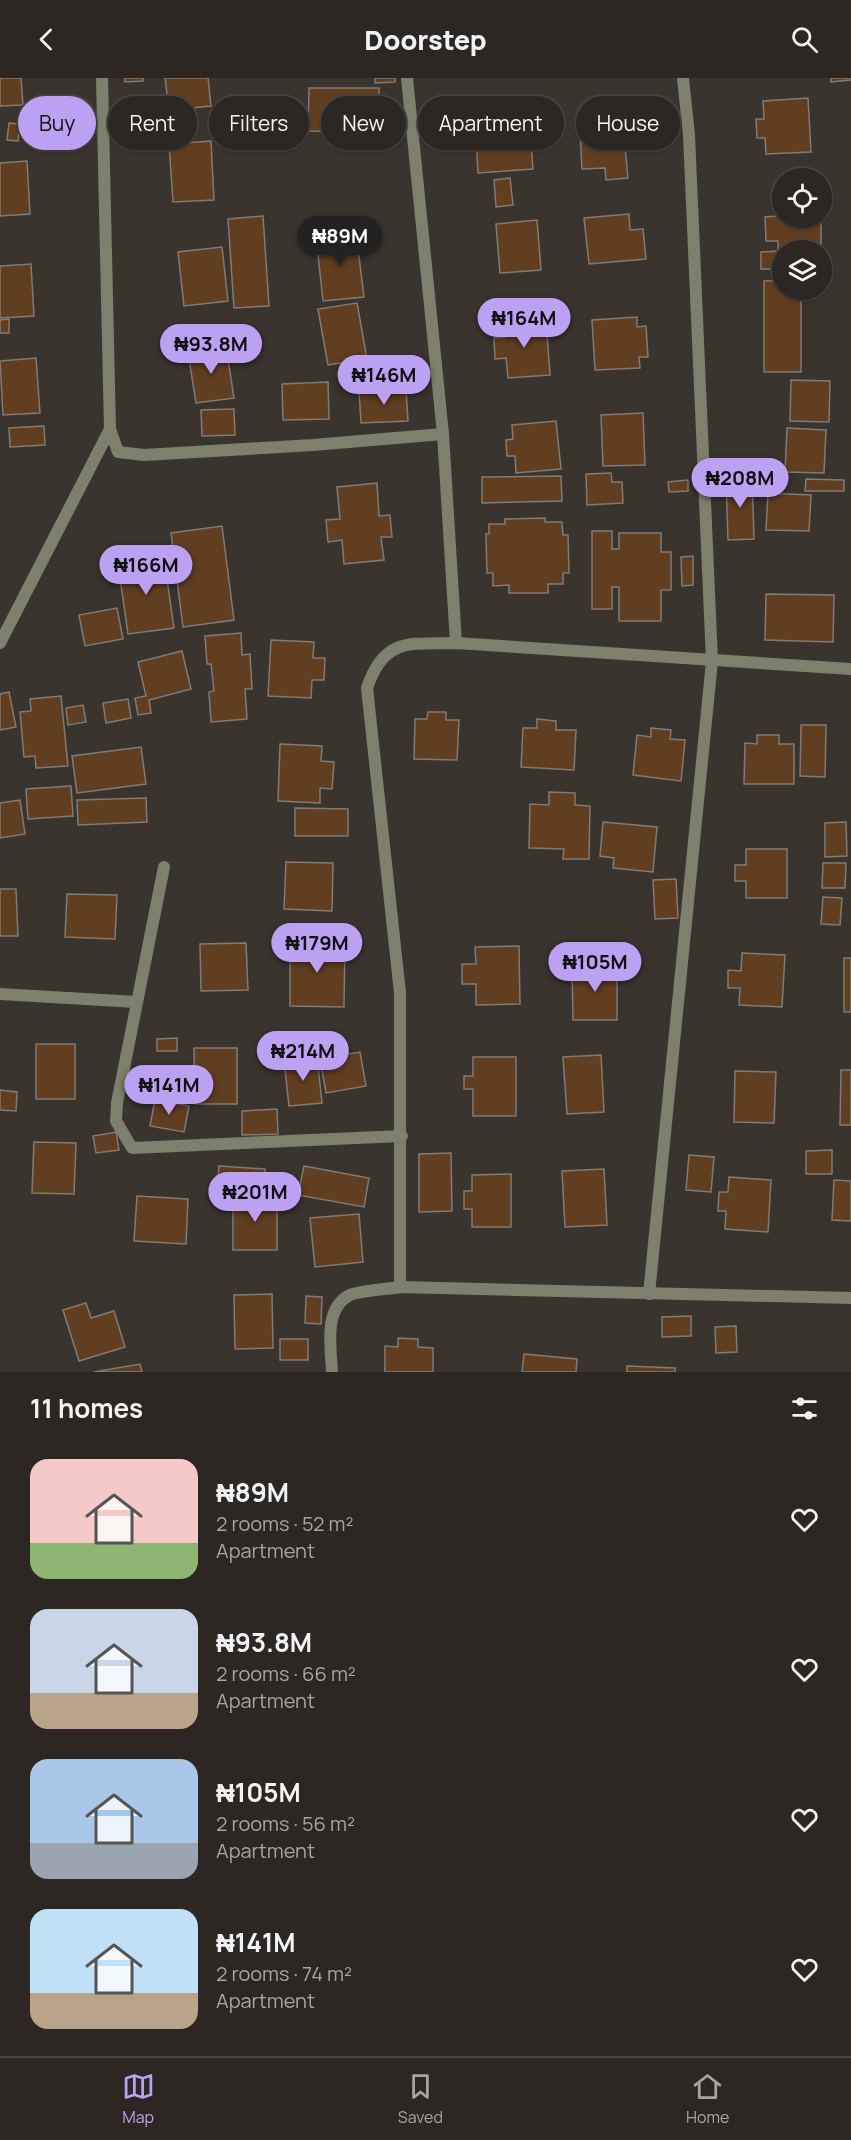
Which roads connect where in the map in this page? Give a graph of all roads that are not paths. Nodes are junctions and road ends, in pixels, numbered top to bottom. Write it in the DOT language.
graph roads {
  1 [pos="102,78"];
  2 [pos="407,78"];
  3 [pos="683,78"];
  4 [pos="110,429"];
  5 [pos="443,434"];
  6 [pos="0,643"];
  7 [pos="456,643"];
  8 [pos="712,661"];
  9 [pos="851,669"];
  10 [pos="164,867"];
  11 [pos="0,994"];
  12 [pos="136,1002"];
  13 [pos="402,1136"];
  14 [pos="400,1287"];
  15 [pos="649,1294"];
  16 [pos="851,1298"];
  17 [pos="332,1372"];
  1 -- 4 [label="street"];
  2 -- 5 [label="street"];
  3 -- 8 [label="street"];
  4 -- 5 [label="street"];
  4 -- 6 [label="street"];
  5 -- 7 [label="street"];
  7 -- 8 [label="street"];
  7 -- 13 [label="street"];
  8 -- 9 [label="street"];
  8 -- 15 [label="street"];
  10 -- 12 [label="street"];
  11 -- 12 [label="street"];
  12 -- 13 [label="street"];
  13 -- 14 [label="street"];
  14 -- 15 [label="street"];
  14 -- 17 [label="street"];
  15 -- 16 [label="street"];
}
